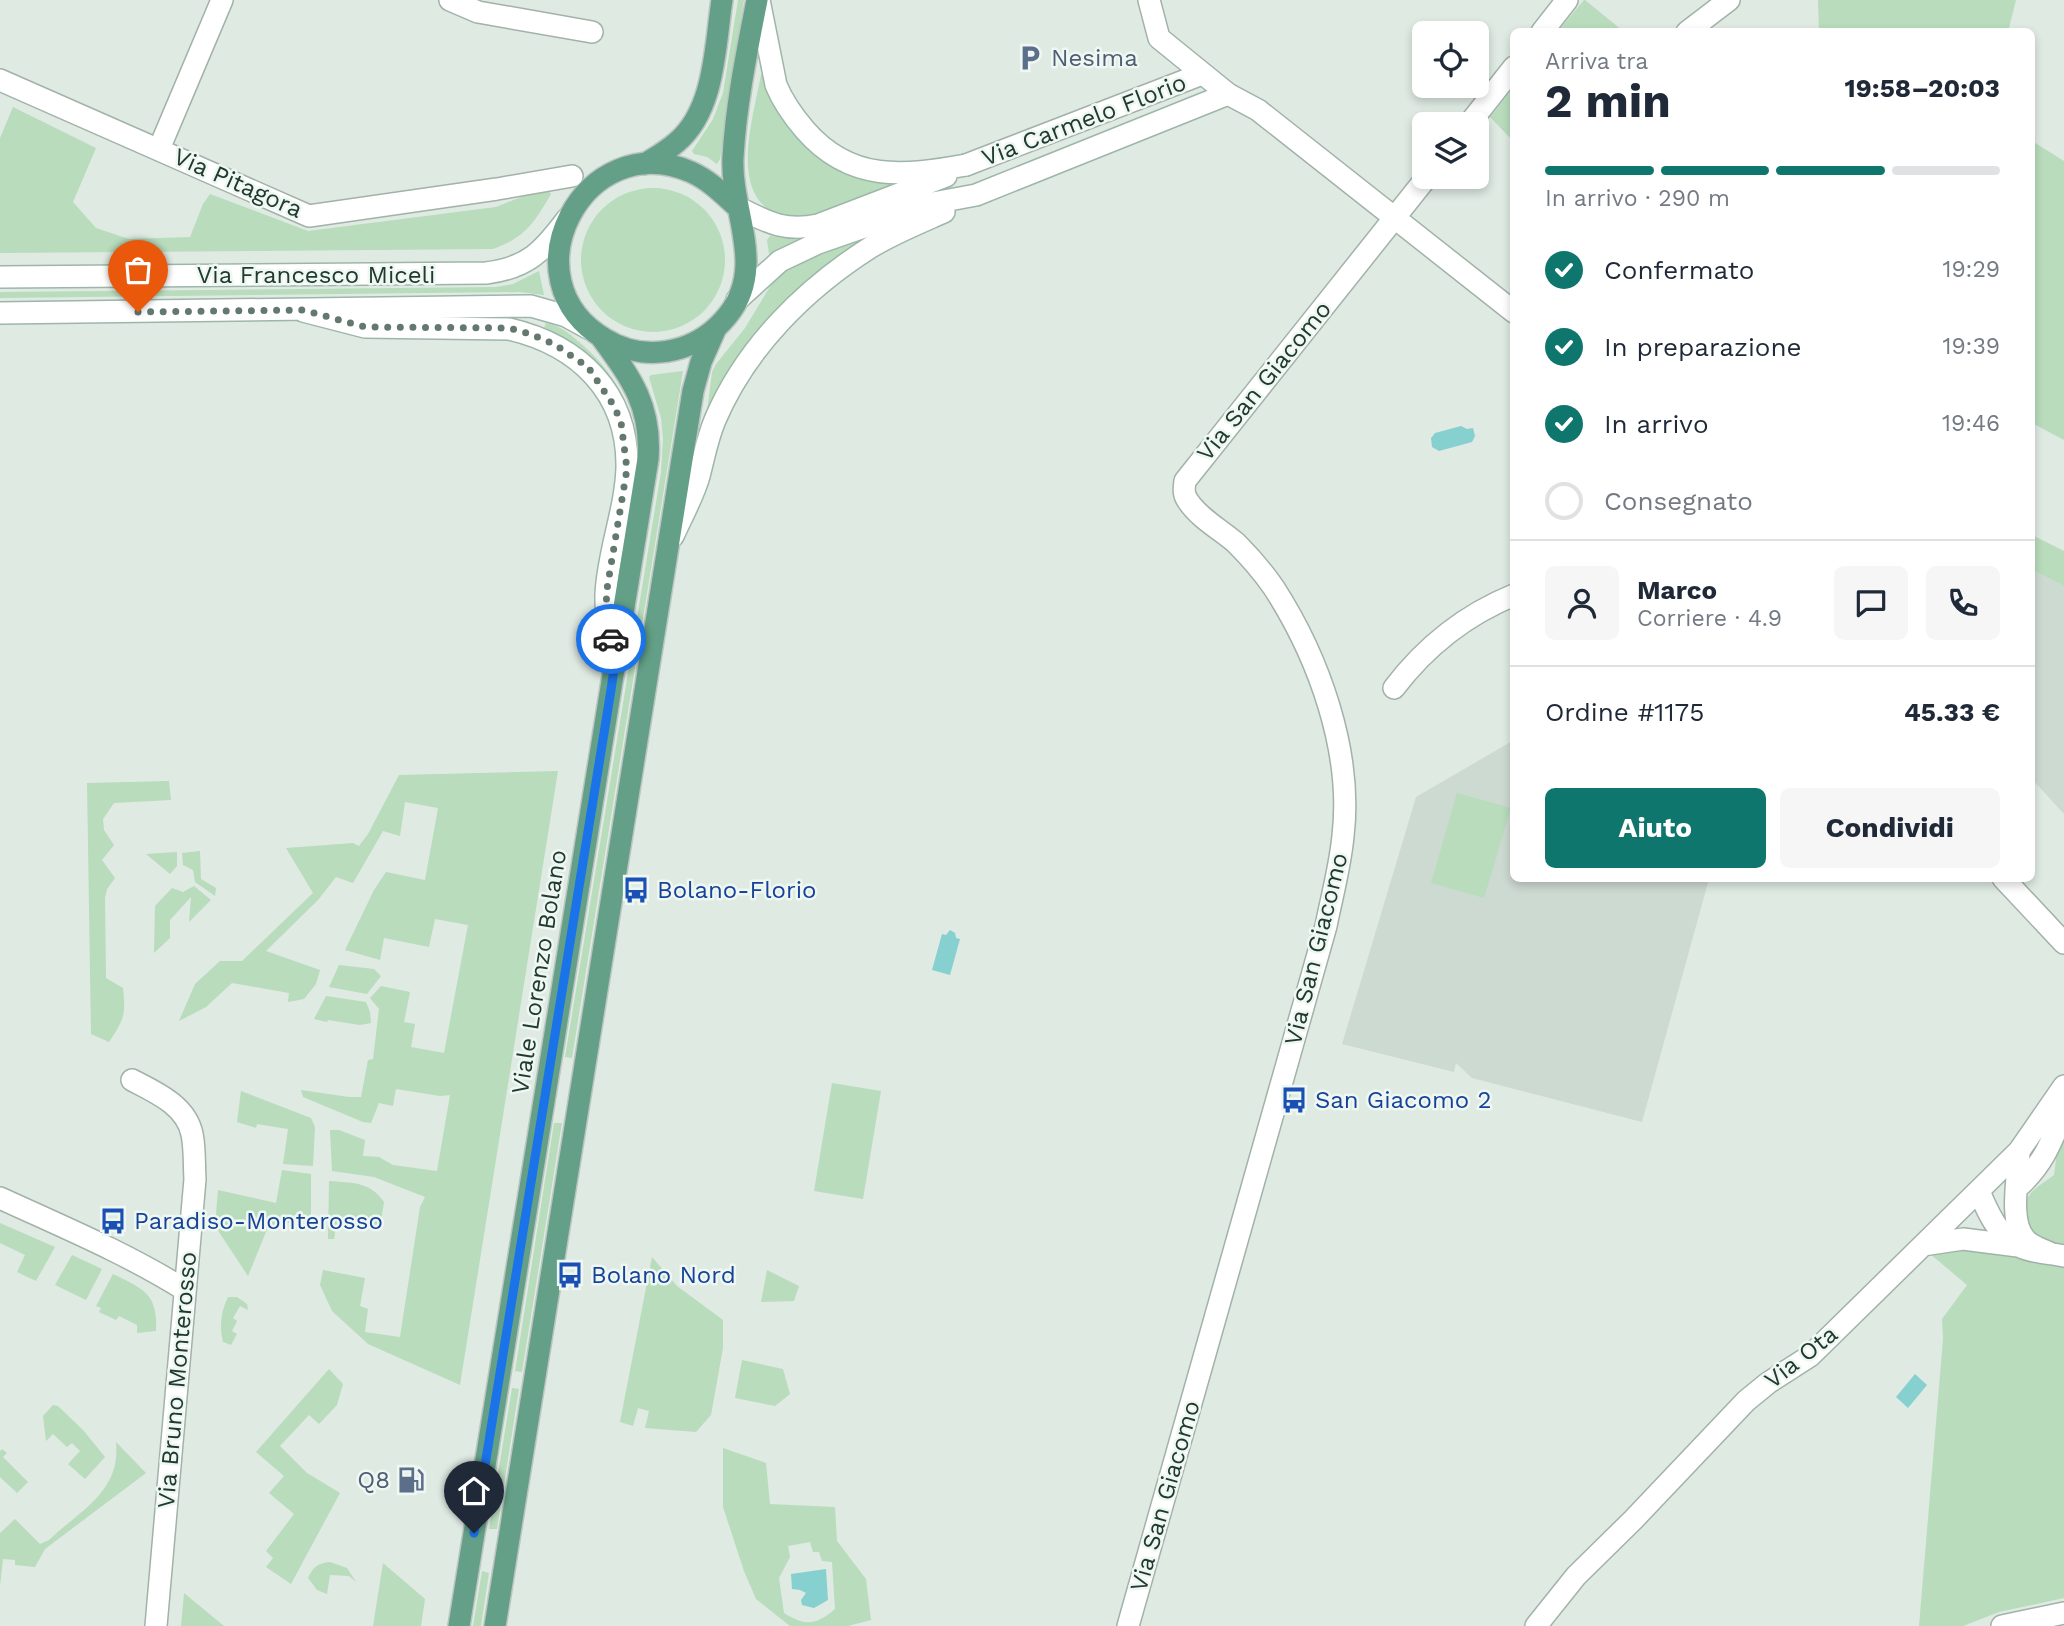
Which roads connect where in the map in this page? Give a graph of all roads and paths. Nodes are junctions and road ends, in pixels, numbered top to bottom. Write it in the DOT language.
graph roads {
  1 [pos="222,0"];
  2 [pos="450,0"];
  3 [pos="722,0"];
  4 [pos="758,0"];
  5 [pos="1567,0"];
  6 [pos="1729,0"];
  7 [pos="1149,1"];
  8 [pos="1545,28"];
  9 [pos="1692,28"];
  10 [pos="592,32"];
  11 [pos="1510,72"];
  12 [pos="1202,74"];
  13 [pos="0,80"];
  14 [pos="1228,94"];
  15 [pos="1478,112"];
  16 [pos="159,149"];
  17 [pos="645,164"];
  18 [pos="966,165"];
  19 [pos="572,176"];
  20 [pos="1418,189"];
  21 [pos="976,195"];
  22 [pos="737,207"];
  23 [pos="568,217"];
  24 [pos="1396,217"];
  25 [pos="0,277"];
  26 [pos="737,300"];
  27 [pos="1510,309"];
  28 [pos="303,310"];
  29 [pos="0,313"];
  30 [pos="716,328"];
  31 [pos="596,334"];
  32 [pos="670,544"];
  33 [pos="1510,597"];
  34 [pos="614,669"];
  35 [pos="1394,688"];
  36 [pos="2007,882"];
  37 [pos="2064,943"];
  38 [pos="132,1080"];
  39 [pos="2064,1086"];
  40 [pos="2064,1111"];
  41 [pos="2019,1151"];
  42 [pos="2017,1188"];
  43 [pos="1979,1191"];
  44 [pos="0,1198"];
  45 [pos="1923,1245"];
  46 [pos="2018,1246"];
  47 [pos="2057,1254"];
  48 [pos="185,1290"];
  49 [pos="2064,1613"];
  50 [pos="156,1626"];
  51 [pos="459,1626"];
  52 [pos="495,1626"];
  53 [pos="1128,1626"];
  54 [pos="1536,1626"];
  55 [pos="2002,1626"];
  1 -- 16 [label="street"];
  2 -- 10 [label="street"];
  3 -- 17 [label="main road"];
  4 -- 18 [label="street"];
  4 -- 22 [label="main road"];
  5 -- 8 [label="street"];
  6 -- 9 [label="street"];
  7 -- 12 [label="street"];
  11 -- 15 [label="street"];
  12 -- 14 [label="street"];
  12 -- 18 [label="street, Via Carmelo Florio"];
  13 -- 16 [label="street, Via Pitagora"];
  14 -- 21 [label="street"];
  14 -- 24 [label="street"];
  16 -- 19 [label="street, Via Pitagora"];
  17 -- 22 [label="main road"];
  17 -- 23 [label="main road"];
  18 -- 22 [label="street"];
  20 -- 24 [label="street, Via San Giacomo"];
  21 -- 26 [label="street"];
  21 -- 32 [label="street"];
  22 -- 26 [label="main road"];
  23 -- 25 [label="street, Via Francesco Miceli"];
  23 -- 31 [label="main road"];
  24 -- 27 [label="street"];
  24 -- 53 [label="street, Via San Giacomo"];
  26 -- 30 [label="main road"];
  28 -- 29 [label="street, Via Francesco Miceli"];
  28 -- 31 [label="street, Via Francesco Miceli"];
  28 -- 34 [label="street"];
  30 -- 31 [label="main road"];
  30 -- 32 [label="main road"];
  31 -- 34 [label="main road, Viale Lorenzo Bolano"];
  32 -- 52 [label="main road"];
  33 -- 35 [label="street"];
  34 -- 51 [label="main road, Viale Lorenzo Bolano"];
  36 -- 37 [label="street"];
  38 -- 48 [label="street, Via Bruno Monterosso"];
  39 -- 41 [label="street, Via Ota"];
  40 -- 42 [label="street"];
  41 -- 42 [label="street"];
  41 -- 43 [label="street, Via Ota"];
  42 -- 47 [label="street"];
  43 -- 45 [label="street, Via Ota"];
  43 -- 46 [label="street"];
  44 -- 48 [label="street"];
  45 -- 46 [label="street"];
  45 -- 54 [label="street, Via Ota"];
  46 -- 47 [label="street"];
  48 -- 50 [label="street, Via Bruno Monterosso"];
  49 -- 55 [label="street"];
}
